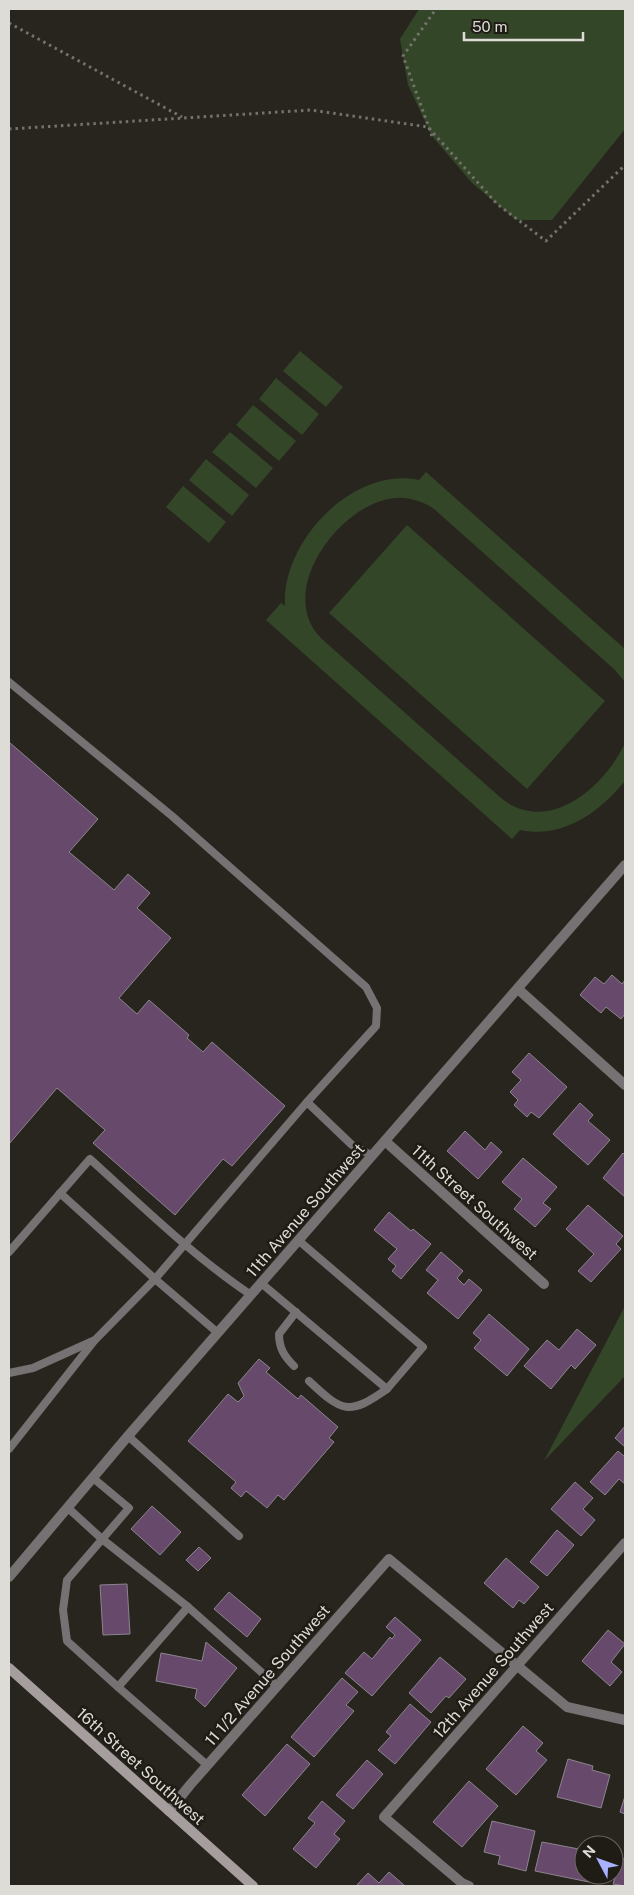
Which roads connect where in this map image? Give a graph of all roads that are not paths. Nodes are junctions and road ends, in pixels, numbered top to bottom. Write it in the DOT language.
graph roads {
  1 [pos="9,682"];
  2 [pos="625,865"];
  3 [pos="518,989"];
  4 [pos="625,1085"];
  5 [pos="308,1102"];
  6 [pos="385,1141"];
  7 [pos="372,1155"];
  8 [pos="60,1193"];
  9 [pos="298,1240"];
  10 [pos="185,1244"];
  11 [pos="9,1252"];
  12 [pos="155,1279"];
  13 [pos="261,1282"];
  14 [pos="544,1284"];
  15 [pos="251,1295"];
  16 [pos="296,1312"];
  17 [pos="218,1333"];
  18 [pos="95,1340"];
  19 [pos="294,1366"];
  20 [pos="9,1373"];
  21 [pos="310,1381"];
  22 [pos="387,1389"];
  23 [pos="128,1436"];
  24 [pos="9,1449"];
  25 [pos="93,1478"];
  26 [pos="68,1508"];
  27 [pos="239,1536"];
  28 [pos="102,1539"];
  29 [pos="625,1543"];
  30 [pos="9,1577"];
  31 [pos="188,1607"];
  32 [pos="517,1666"];
  33 [pos="9,1668"];
  34 [pos="277,1686"];
  35 [pos="118,1687"];
  36 [pos="625,1720"];
  37 [pos="207,1765"];
  38 [pos="169,1811"];
  39 [pos="253,1886"];
  40 [pos="469,1886"];
  1 -- 5 [label="lane"];
  2 -- 3 [label="street, 11th Avenue Southwest"];
  3 -- 4 [label="street"];
  3 -- 6 [label="street, 11th Avenue Southwest"];
  5 -- 7 [label="lane"];
  5 -- 10 [label="lane"];
  6 -- 7 [label="street, 11th Avenue Southwest"];
  6 -- 14 [label="street, 11th Street Southwest"];
  7 -- 9 [label="street, 11th Avenue Southwest"];
  8 -- 10 [label="lane"];
  8 -- 11 [label="lane"];
  8 -- 12 [label="lane"];
  9 -- 13 [label="street, 11th Avenue Southwest"];
  9 -- 22 [label="lane"];
  10 -- 12 [label="lane"];
  10 -- 15 [label="lane"];
  12 -- 17 [label="lane"];
  12 -- 18 [label="lane"];
  13 -- 15 [label="street, 11th Avenue Southwest"];
  13 -- 16 [label="lane"];
  15 -- 17 [label="street, 11th Avenue Southwest"];
  16 -- 19 [label="lane"];
  16 -- 22 [label="lane"];
  17 -- 23 [label="street, 11th Avenue Southwest"];
  18 -- 20 [label="lane"];
  18 -- 24 [label="lane"];
  21 -- 22 [label="lane"];
  23 -- 25 [label="street, 11th Avenue Southwest"];
  23 -- 27 [label="lane"];
  25 -- 26 [label="street, 11th Avenue Southwest"];
  25 -- 28 [label="lane"];
  26 -- 28 [label="lane"];
  26 -- 30 [label="street, 11th Avenue Southwest"];
  28 -- 31 [label="lane"];
  28 -- 35 [label="lane"];
  29 -- 32 [label="street, 12th Avenue Southwest"];
  31 -- 34 [label="lane"];
  31 -- 35 [label="lane"];
  32 -- 34 [label="street, 11 1/2 Avenue Southwest"];
  32 -- 36 [label="street"];
  32 -- 40 [label="street, 12th Avenue Southwest"];
  33 -- 38 [label="main road, 16th Street Southwest"];
  34 -- 37 [label="street, 11 1/2 Avenue Southwest"];
  35 -- 37 [label="lane"];
  37 -- 38 [label="street, 11 1/2 Avenue Southwest"];
  38 -- 39 [label="main road, 16th Street Southwest"];
}
